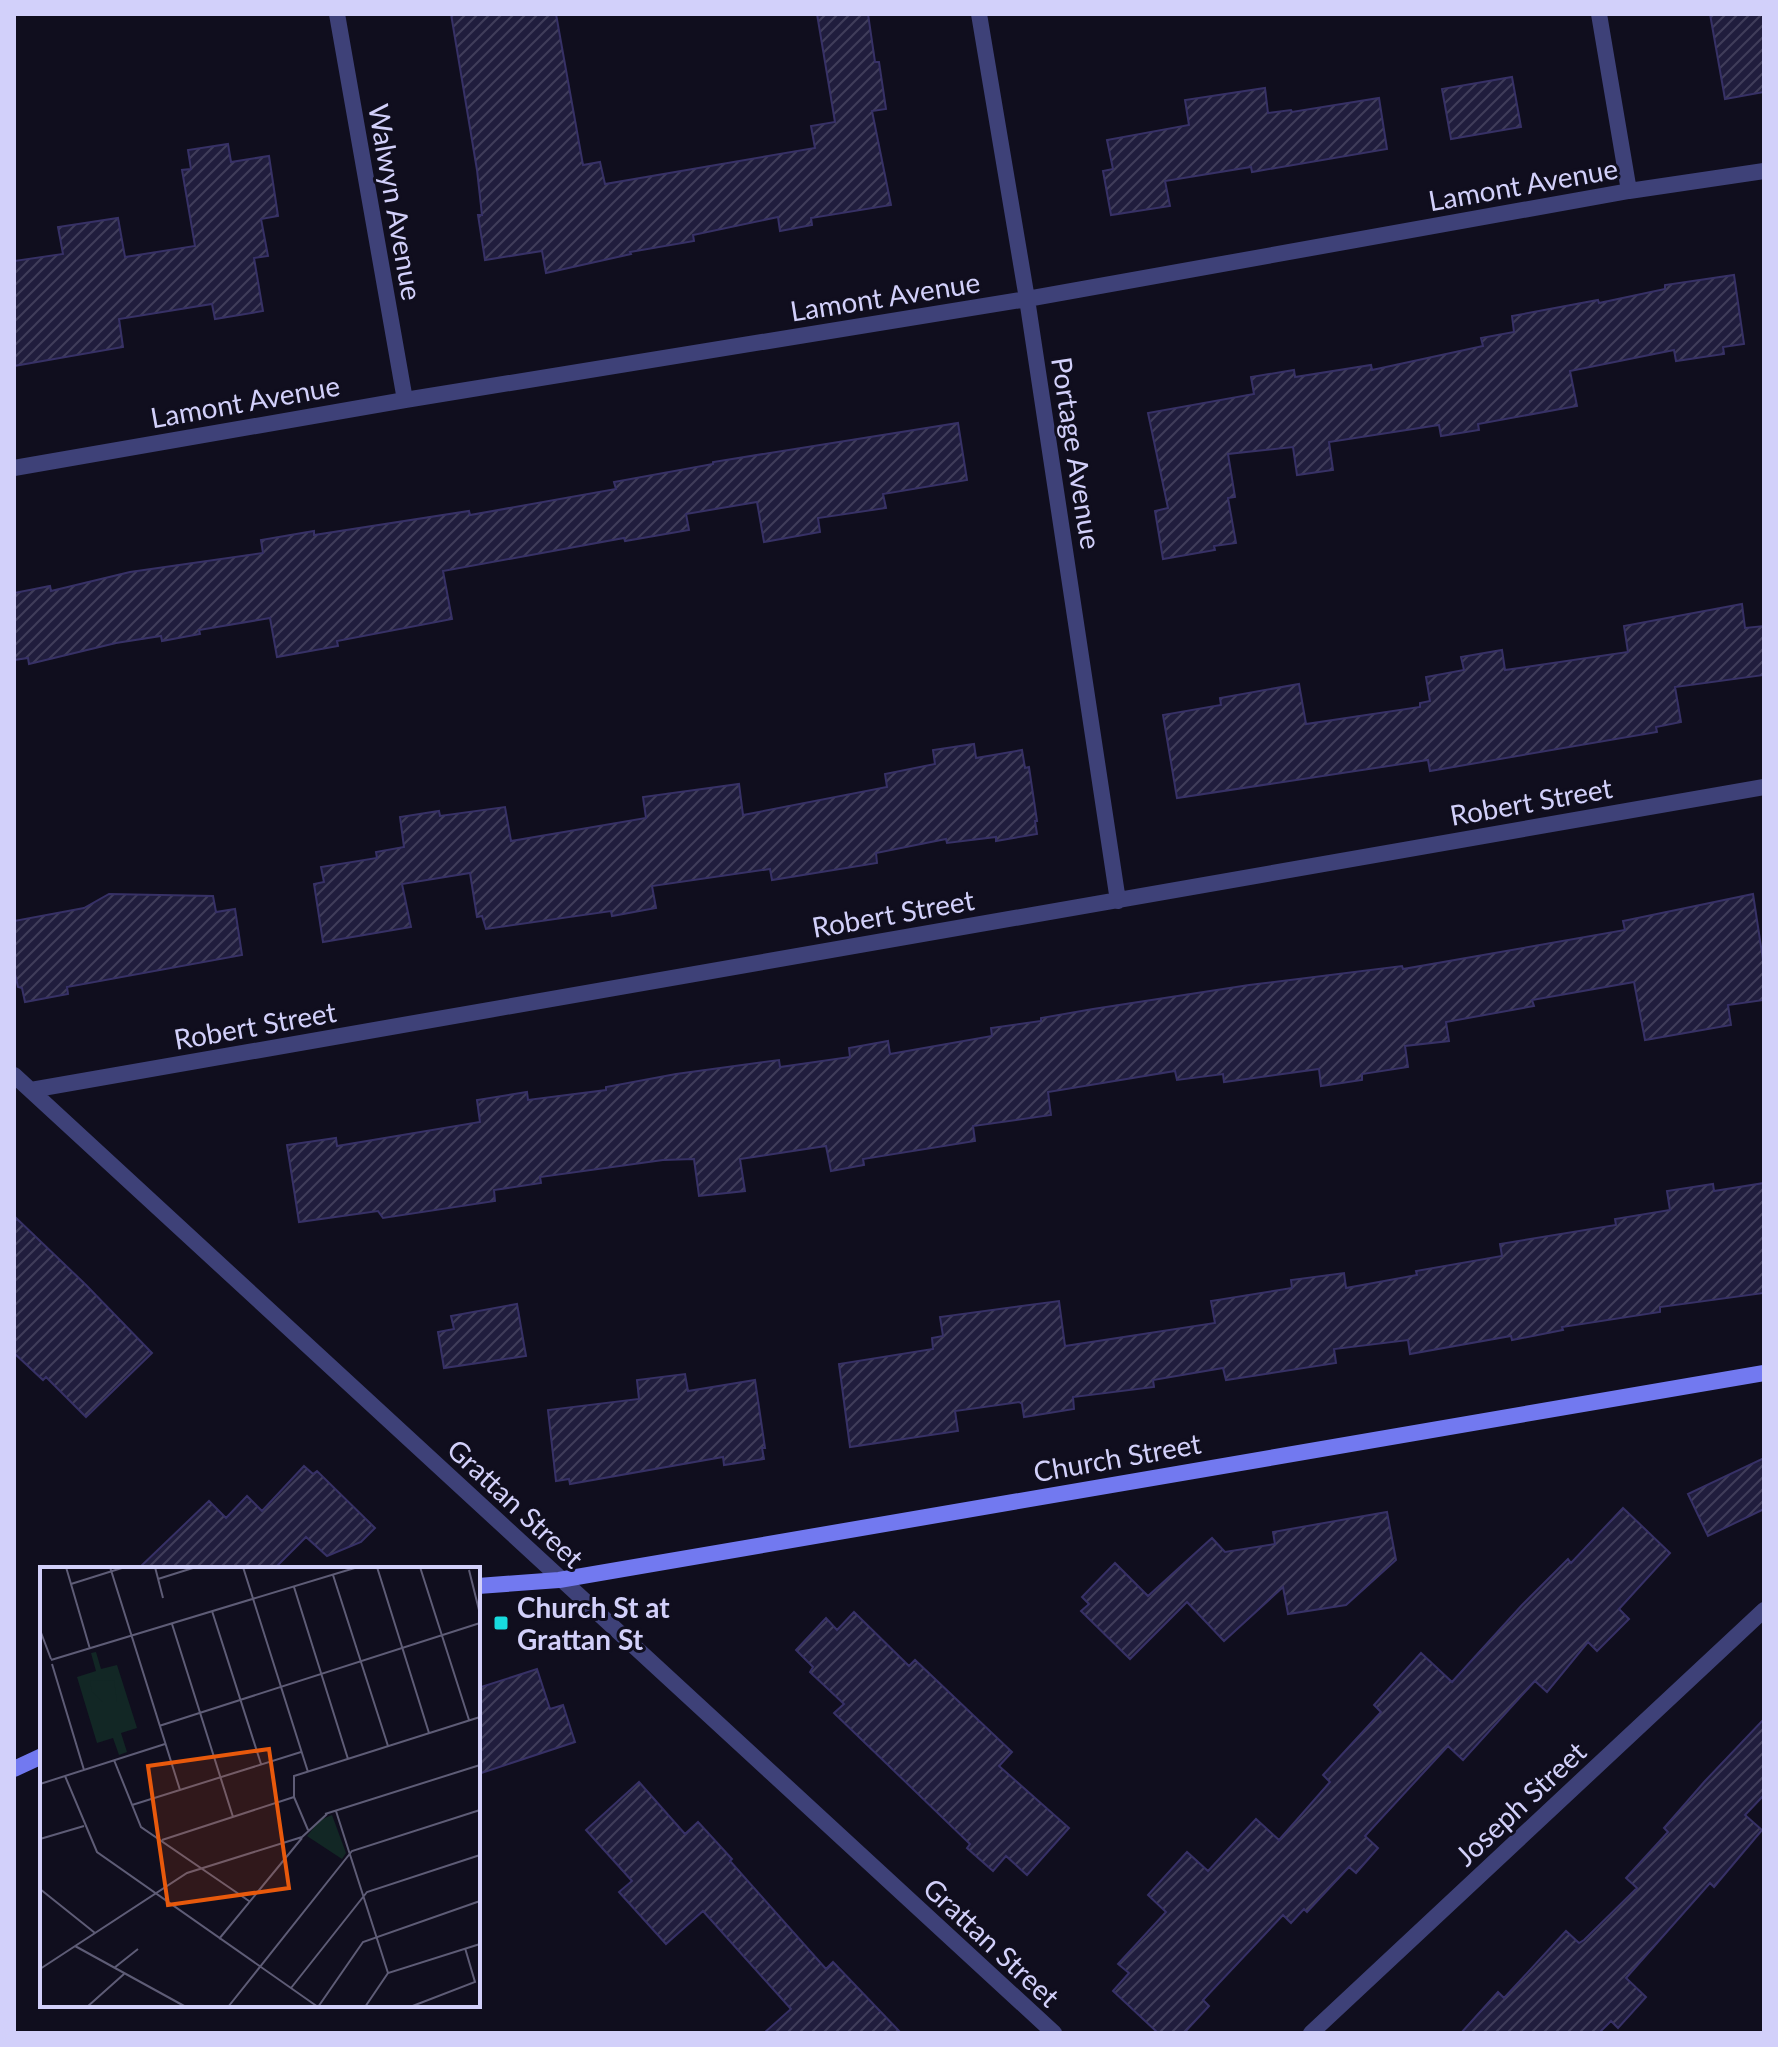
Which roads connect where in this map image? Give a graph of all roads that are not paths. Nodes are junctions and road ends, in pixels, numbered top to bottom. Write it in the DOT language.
graph roads {
  1 [pos="337,14"];
  2 [pos="979,14"];
  3 [pos="1599,14"];
  4 [pos="1764,171"];
  5 [pos="1629,191"];
  6 [pos="1027,299"];
  7 [pos="405,400"];
  8 [pos="14,468"];
  9 [pos="1764,787"];
  10 [pos="1118,901"];
  11 [pos="14,1075"];
  12 [pos="31,1090"];
  13 [pos="1764,1373"];
  14 [pos="559,1580"];
  15 [pos="480,1586"];
  16 [pos="1764,1610"];
  17 [pos="40,1757"];
  18 [pos="14,1769"];
  19 [pos="1054,2033"];
  20 [pos="1311,2033"];
  1 -- 7 [label="street, Walwyn Avenue"];
  2 -- 6 [label="street, Portage Avenue"];
  3 -- 5 [label="street"];
  4 -- 5 [label="street, Lamont Avenue"];
  5 -- 6 [label="street, Lamont Avenue"];
  6 -- 7 [label="street, Lamont Avenue"];
  6 -- 10 [label="street, Portage Avenue"];
  7 -- 8 [label="street, Lamont Avenue"];
  9 -- 10 [label="street, Robert Street"];
  10 -- 12 [label="street, Robert Street"];
  11 -- 12 [label="street, Grattan Street"];
  12 -- 14 [label="street, Grattan Street"];
  13 -- 14 [label="street, Church Street"];
  14 -- 15 [label="street, Church Street"];
  14 -- 19 [label="street, Grattan Street"];
  16 -- 20 [label="street, Joseph Street"];
  17 -- 18 [label="street"];
}
